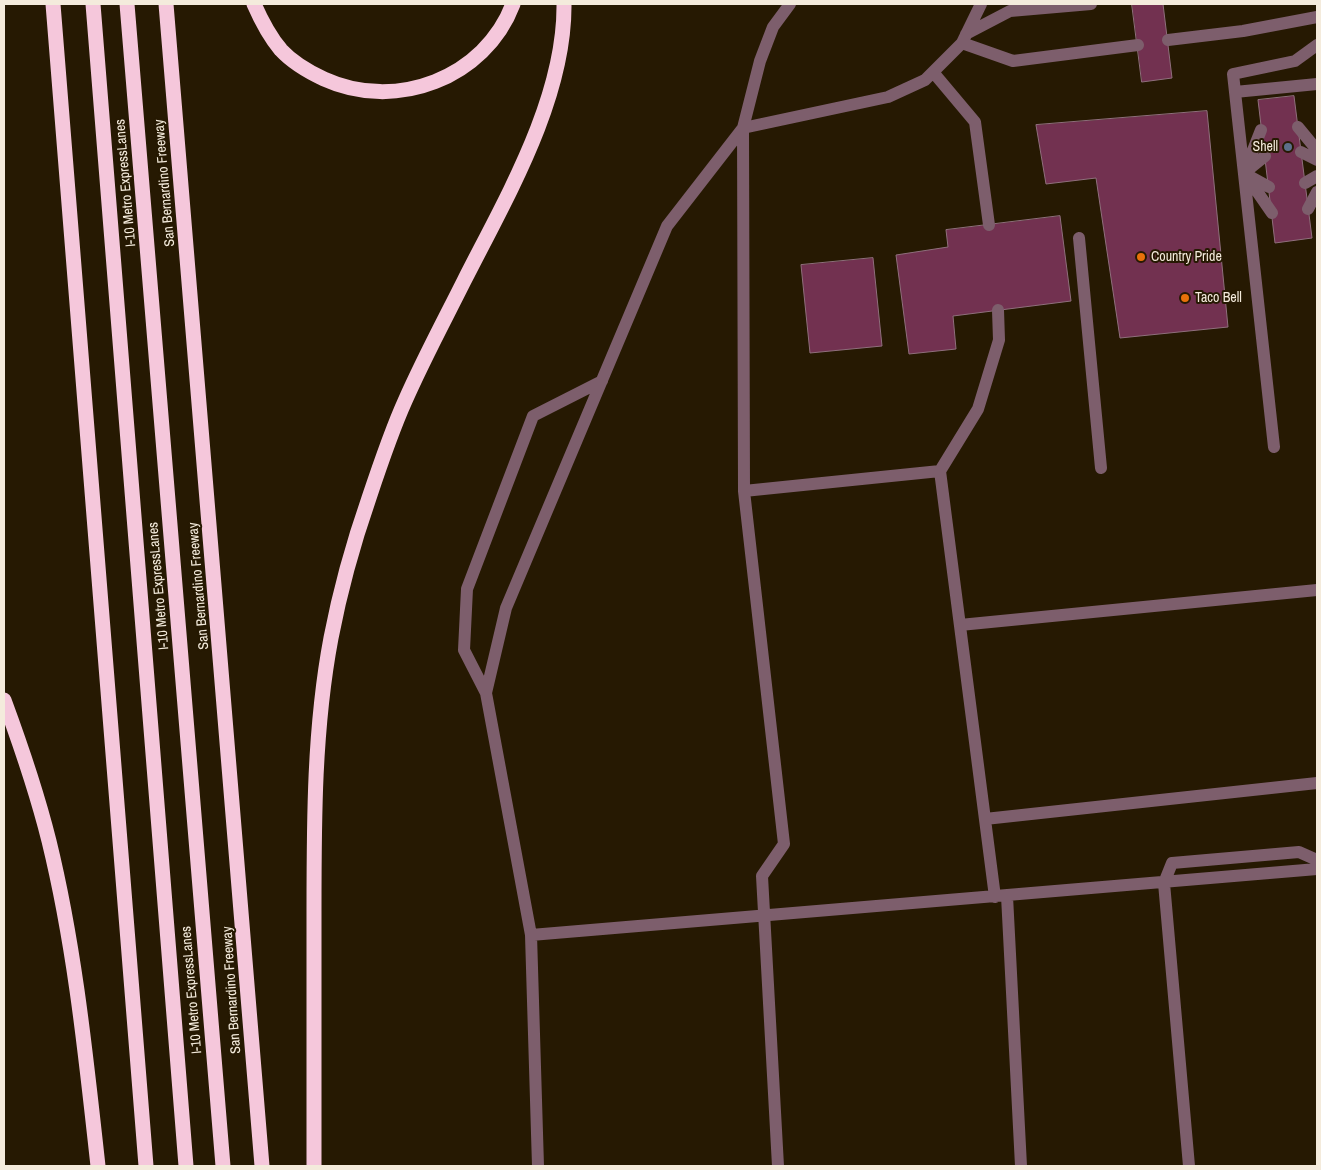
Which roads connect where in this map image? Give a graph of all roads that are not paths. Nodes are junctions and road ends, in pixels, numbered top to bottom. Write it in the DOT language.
graph roads {
  1 [pos="53,4"];
  2 [pos="92,4"];
  3 [pos="127,4"];
  4 [pos="166,4"];
  5 [pos="254,4"];
  6 [pos="513,4"];
  7 [pos="564,4"];
  8 [pos="790,4"];
  9 [pos="981,4"];
  10 [pos="1091,4"];
  11 [pos="1317,17"];
  12 [pos="964,39"];
  13 [pos="1168,40"];
  14 [pos="1138,45"];
  15 [pos="1317,45"];
  16 [pos="933,72"];
  17 [pos="1317,84"];
  18 [pos="1236,92"];
  19 [pos="1298,127"];
  20 [pos="744,128"];
  21 [pos="1261,130"];
  22 [pos="1317,150"];
  23 [pos="1301,152"];
  24 [pos="1265,156"];
  25 [pos="1317,160"];
  26 [pos="1244,173"];
  27 [pos="1317,176"];
  28 [pos="1305,183"];
  29 [pos="1269,188"];
  30 [pos="1317,192"];
  31 [pos="1308,209"];
  32 [pos="1272,213"];
  33 [pos="989,225"];
  34 [pos="1079,238"];
  35 [pos="998,310"];
  36 [pos="602,381"];
  37 [pos="1274,447"];
  38 [pos="1101,468"];
  39 [pos="940,471"];
  40 [pos="744,491"];
  41 [pos="1317,590"];
  42 [pos="960,625"];
  43 [pos="486,693"];
  44 [pos="4,700"];
  45 [pos="1317,783"];
  46 [pos="985,819"];
  47 [pos="1317,860"];
  48 [pos="1317,869"];
  49 [pos="1164,883"];
  50 [pos="1001,896"];
  51 [pos="763,916"];
  52 [pos="530,935"];
  53 [pos="98,1166"];
  54 [pos="146,1166"];
  55 [pos="186,1166"];
  56 [pos="223,1166"];
  57 [pos="262,1166"];
  58 [pos="314,1166"];
  59 [pos="538,1166"];
  60 [pos="778,1166"];
  61 [pos="1021,1166"];
  62 [pos="1190,1166"];
  1 -- 54 [label="highway"];
  2 -- 55 [label="highway, I-10 Metro ExpressLanes"];
  3 -- 56 [label="highway, I-10 Metro ExpressLanes"];
  4 -- 57 [label="highway, San Bernardino Freeway"];
  5 -- 6 [label="highway"];
  7 -- 58 [label="highway"];
  8 -- 20 [label="lane"];
  9 -- 12 [label="lane"];
  10 -- 12 [label="lane"];
  11 -- 13 [label="lane"];
  12 -- 14 [label="lane"];
  12 -- 16 [label="lane"];
  15 -- 18 [label="lane"];
  16 -- 20 [label="lane"];
  16 -- 33 [label="lane"];
  17 -- 18 [label="lane"];
  18 -- 26 [label="lane"];
  19 -- 22 [label="lane"];
  20 -- 36 [label="lane"];
  20 -- 40 [label="lane"];
  21 -- 26 [label="lane"];
  23 -- 25 [label="lane"];
  24 -- 26 [label="lane"];
  26 -- 29 [label="lane"];
  26 -- 32 [label="lane"];
  26 -- 37 [label="lane"];
  27 -- 28 [label="lane"];
  30 -- 31 [label="lane"];
  34 -- 38 [label="lane"];
  35 -- 39 [label="lane"];
  36 -- 43 [label="lane"];
  36 -- 43 [label="lane"];
  39 -- 40 [label="lane"];
  39 -- 42 [label="lane"];
  40 -- 51 [label="lane"];
  41 -- 42 [label="lane"];
  42 -- 46 [label="lane"];
  43 -- 52 [label="lane"];
  44 -- 53 [label="highway"];
  45 -- 46 [label="lane"];
  46 -- 50 [label="lane"];
  47 -- 49 [label="lane"];
  48 -- 49 [label="lane"];
  49 -- 50 [label="lane"];
  49 -- 62 [label="lane"];
  50 -- 51 [label="lane"];
  50 -- 61 [label="lane"];
  51 -- 52 [label="lane"];
  51 -- 60 [label="lane"];
  52 -- 59 [label="lane"];
}
